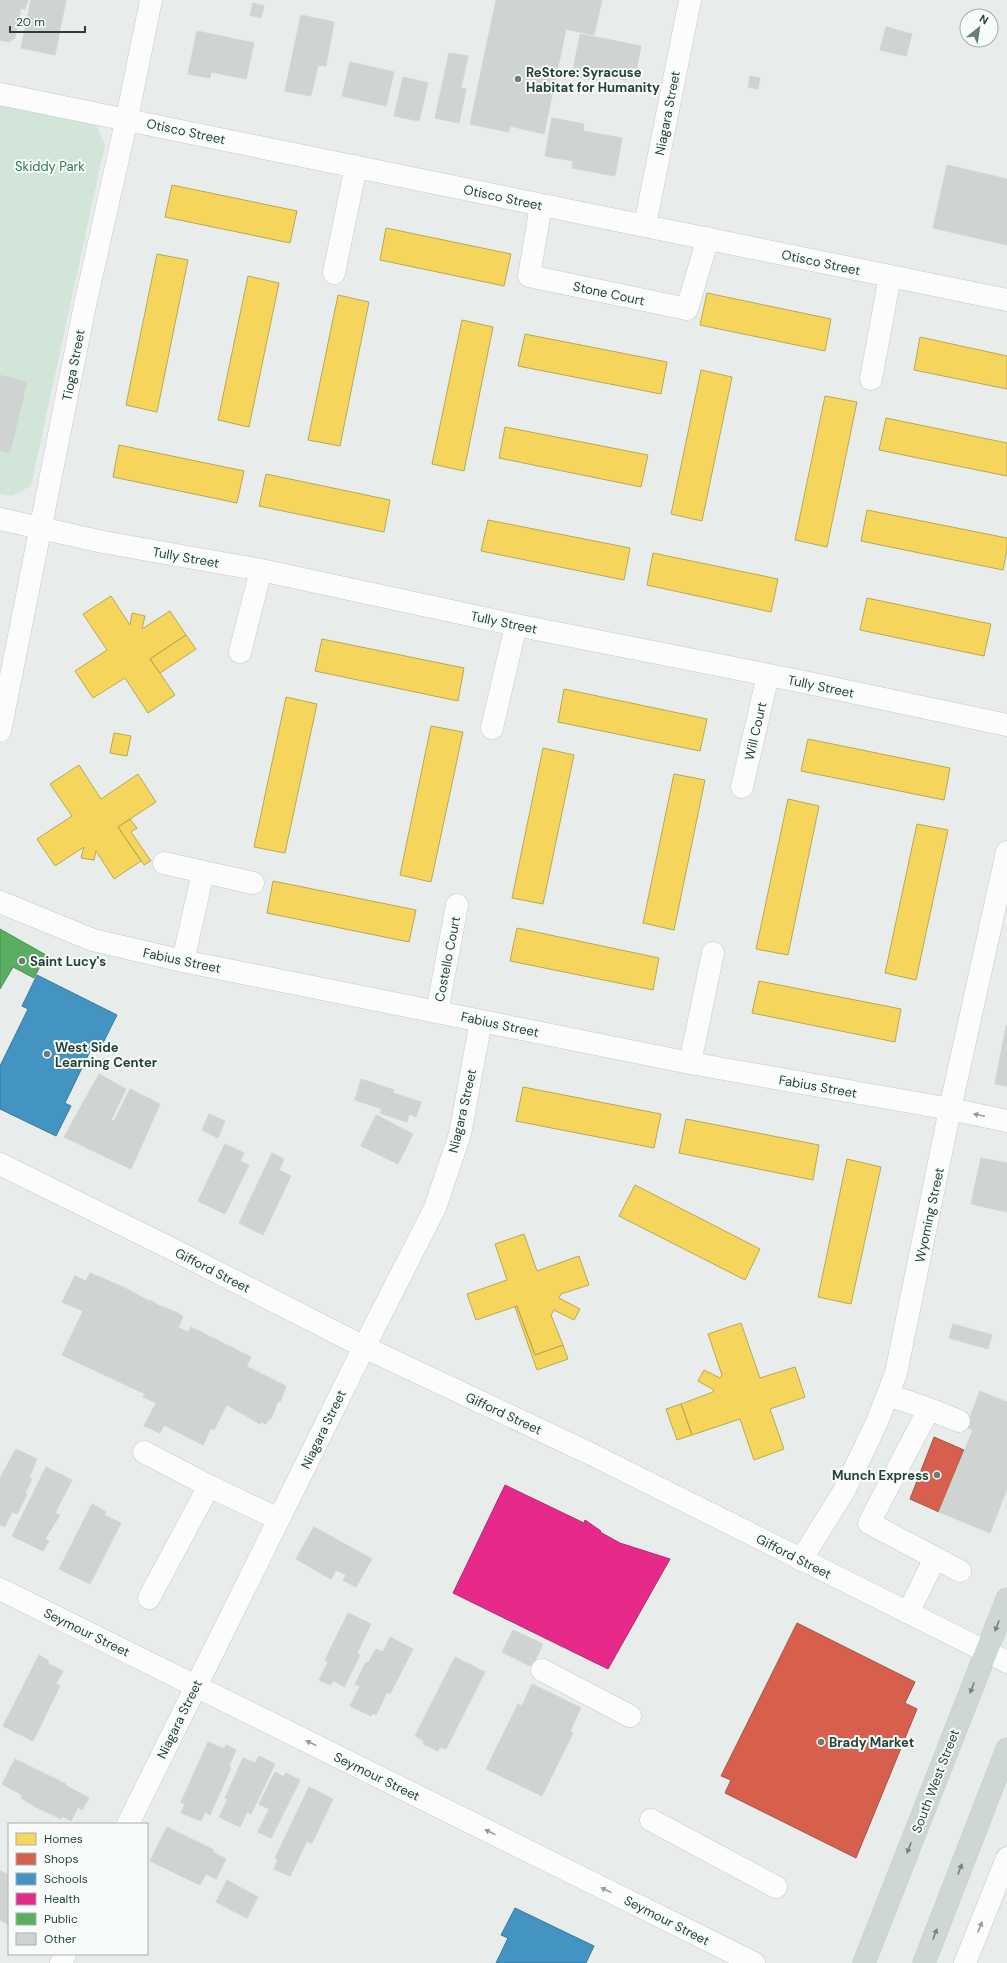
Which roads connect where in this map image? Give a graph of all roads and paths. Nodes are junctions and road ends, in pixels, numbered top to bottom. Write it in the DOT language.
graph roads {
  1 [pos="151,0"];
  2 [pos="690,0"];
  3 [pos="0,94"];
  4 [pos="127,118"];
  5 [pos="356,166"];
  6 [pos="541,205"];
  7 [pos="644,225"];
  8 [pos="708,238"];
  9 [pos="334,273"];
  10 [pos="890,276"];
  11 [pos="1007,300"];
  12 [pos="871,379"];
  13 [pos="0,519"];
  14 [pos="41,527"];
  15 [pos="261,570"];
  16 [pos="516,625"];
  17 [pos="240,652"];
  18 [pos="768,675"];
  19 [pos="1007,725"];
  20 [pos="492,728"];
  21 [pos="0,731"];
  22 [pos="742,787"];
  23 [pos="1007,852"];
  24 [pos="164,864"];
  25 [pos="203,872"];
  26 [pos="253,883"];
  27 [pos="0,902"];
  28 [pos="457,905"];
  29 [pos="713,953"];
  30 [pos="183,961"];
  31 [pos="437,1012"];
  32 [pos="481,1020"];
  33 [pos="690,1064"];
  34 [pos="950,1109"];
  35 [pos="1007,1121"];
  36 [pos="0,1164"];
  37 [pos="364,1347"];
  38 [pos="888,1395"];
  39 [pos="929,1409"];
  40 [pos="959,1421"];
  41 [pos="144,1452"];
  42 [pos="209,1486"];
  43 [pos="278,1519"];
  44 [pos="935,1558"];
  45 [pos="801,1560"];
  46 [pos="960,1571"];
  47 [pos="0,1589"];
  48 [pos="149,1598"];
  49 [pos="1007,1599"];
  50 [pos="908,1613"];
  51 [pos="986,1652"];
  52 [pos="1007,1662"];
  53 [pos="542,1670"];
  54 [pos="195,1686"];
  55 [pos="630,1716"];
  56 [pos="1007,1749"];
  57 [pos="651,1820"];
  58 [pos="128,1823"];
  59 [pos="1007,1858"];
  60 [pos="776,1887"];
  61 [pos="754,1963"];
  62 [pos="864,1963"];
  63 [pos="924,1963"];
  64 [pos="965,1963"];
  1 -- 4 [label="street, Tioga Street"];
  2 -- 7 [label="street, Niagara Street"];
  3 -- 4 [label="street, Otisco Street"];
  4 -- 5 [label="street, Otisco Street"];
  4 -- 14 [label="street, Tioga Street"];
  5 -- 6 [label="street, Otisco Street"];
  5 -- 9 [label="street"];
  6 -- 7 [label="street, Otisco Street"];
  6 -- 8 [label="street, Stone Court"];
  7 -- 8 [label="street, Otisco Street"];
  8 -- 10 [label="street, Otisco Street"];
  10 -- 11 [label="street, Otisco Street"];
  10 -- 12 [label="street"];
  13 -- 14 [label="street, Tully Street"];
  14 -- 15 [label="street, Tully Street"];
  14 -- 21 [label="street, Tioga Street"];
  15 -- 16 [label="street, Tully Street"];
  15 -- 17 [label="street"];
  16 -- 18 [label="street, Tully Street"];
  16 -- 20 [label="street"];
  18 -- 19 [label="street, Tully Street"];
  18 -- 22 [label="street, Will Court"];
  23 -- 34 [label="street, Wyoming Street"];
  24 -- 25 [label="street"];
  25 -- 26 [label="street"];
  25 -- 30 [label="street"];
  27 -- 30 [label="street, Fabius Street"];
  28 -- 31 [label="street, Costello Court"];
  29 -- 33 [label="street"];
  30 -- 31 [label="street, Fabius Street"];
  31 -- 32 [label="street, Fabius Street"];
  32 -- 33 [label="street, Fabius Street"];
  32 -- 37 [label="street, Niagara Street"];
  33 -- 34 [label="street, Fabius Street"];
  35 -- 34 [label="street, Fabius Street, one-way"];
  34 -- 38 [label="street, Wyoming Street"];
  36 -- 37 [label="street, Gifford Street"];
  37 -- 43 [label="street, Niagara Street"];
  37 -- 45 [label="street, Gifford Street"];
  38 -- 39 [label="street"];
  38 -- 45 [label="street, Wyoming Street"];
  39 -- 40 [label="street"];
  39 -- 44 [label="street"];
  41 -- 42 [label="street"];
  42 -- 43 [label="street"];
  42 -- 48 [label="street"];
  43 -- 54 [label="street, Niagara Street"];
  44 -- 46 [label="street"];
  44 -- 50 [label="street"];
  45 -- 50 [label="street, Gifford Street"];
  47 -- 54 [label="street, Seymour Street"];
  49 -- 51 [label="main road, South West Street, one-way"];
  50 -- 51 [label="street, Gifford Street"];
  51 -- 52 [label="street, Gifford Street"];
  51 -- 62 [label="main road, South West Street, one-way"];
  53 -- 55 [label="street"];
  54 -- 58 [label="street, Niagara Street"];
  61 -- 54 [label="street, Seymour Street, one-way"];
  63 -- 56 [label="main road, one-way"];
  57 -- 60 [label="street"];
  64 -- 59 [label="street, one-way"];
}
